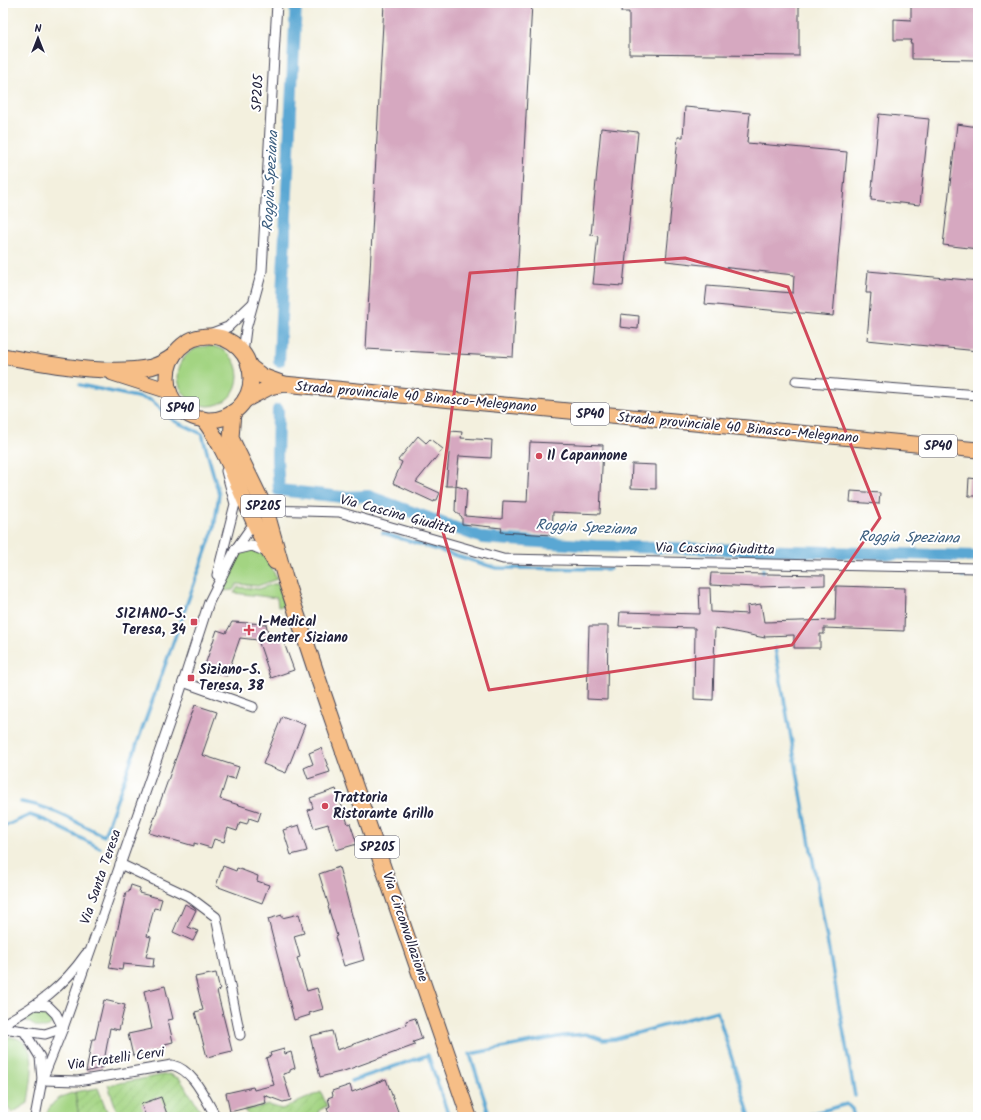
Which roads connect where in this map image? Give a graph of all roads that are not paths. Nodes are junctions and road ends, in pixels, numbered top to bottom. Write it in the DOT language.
graph roads {
  1 [pos="277,3"];
  2 [pos="252,303"];
  3 [pos="204,336"];
  4 [pos="3,356"];
  5 [pos="173,356"];
  6 [pos="246,360"];
  7 [pos="101,369"];
  8 [pos="796,381"];
  9 [pos="284,384"];
  10 [pos="169,391"];
  11 [pos="978,395"];
  12 [pos="245,400"];
  13 [pos="233,412"];
  14 [pos="203,419"];
  15 [pos="226,442"];
  16 [pos="978,450"];
  17 [pos="266,510"];
  18 [pos="254,523"];
  19 [pos="235,550"];
  20 [pos="269,553"];
  21 [pos="978,568"];
  22 [pos="285,578"];
  23 [pos="213,592"];
  24 [pos="183,682"];
  25 [pos="253,707"];
  26 [pos="120,864"];
  27 [pos="93,942"];
  28 [pos="35,1005"];
  29 [pos="3,1024"];
  30 [pos="63,1028"];
  31 [pos="3,1030"];
  32 [pos="24,1031"];
  33 [pos="240,1035"];
  34 [pos="42,1080"];
  35 [pos="35,1117"];
  36 [pos="216,1117"];
  37 [pos="469,1117"];
  1 -- 2 [label="street, SP205"];
  2 -- 3 [label="street"];
  2 -- 6 [label="street, SP205"];
  3 -- 5 [label="main road, Strada provinciale 40 Binasco-Melegnano / SP40"];
  3 -- 6 [label="main road, Strada provinciale 40 Binasco-Melegnano / SP40"];
  4 -- 7 [label="main road, Strada provinciale 40 Binasco-Melegnano / SP40"];
  5 -- 7 [label="main road, Strada provinciale 40 Binasco-Melegnano / SP40"];
  5 -- 10 [label="main road, Strada provinciale 40 Binasco-Melegnano / SP40"];
  6 -- 9 [label="main road, Strada provinciale 40 Binasco-Melegnano / SP40"];
  6 -- 12 [label="main road, Strada provinciale 40 Binasco-Melegnano / SP40"];
  7 -- 10 [label="main road, Strada provinciale 40 Binasco-Melegnano / SP40"];
  8 -- 11 [label="street"];
  9 -- 12 [label="main road, Strada provinciale 40 Binasco-Melegnano / SP40"];
  9 -- 16 [label="main road, Strada provinciale 40 Binasco-Melegnano / SP40"];
  10 -- 14 [label="main road, Strada provinciale 40 Binasco-Melegnano / SP40"];
  12 -- 13 [label="main road, Strada provinciale 40 Binasco-Melegnano / SP40"];
  13 -- 14 [label="main road, Strada provinciale 40 Binasco-Melegnano / SP40"];
  13 -- 15 [label="main road, SP205"];
  14 -- 15 [label="main road, SP205"];
  15 -- 17 [label="main road, SP205"];
  15 -- 18 [label="main road, SP205"];
  15 -- 23 [label="street"];
  17 -- 21 [label="street, Via Cascina Giuditta"];
  17 -- 22 [label="main road, SP205"];
  18 -- 19 [label="street"];
  18 -- 20 [label="main road, SP205"];
  19 -- 20 [label="street"];
  19 -- 23 [label="street"];
  20 -- 22 [label="main road, SP205"];
  22 -- 37 [label="main road, Via Circonvallazione / SP205"];
  23 -- 24 [label="street, Via Santa Teresa"];
  24 -- 25 [label="street"];
  24 -- 26 [label="street, Via Santa Teresa"];
  26 -- 27 [label="street, Via Santa Teresa"];
  26 -- 33 [label="street"];
  27 -- 28 [label="street"];
  27 -- 30 [label="street, Via Santa Teresa"];
  28 -- 29 [label="street"];
  28 -- 30 [label="street"];
  30 -- 32 [label="street"];
  30 -- 34 [label="street, Via Santa Teresa"];
  31 -- 32 [label="street"];
  32 -- 34 [label="street"];
  34 -- 35 [label="street"];
  34 -- 36 [label="street, Via Fratelli Cervi"];
}
